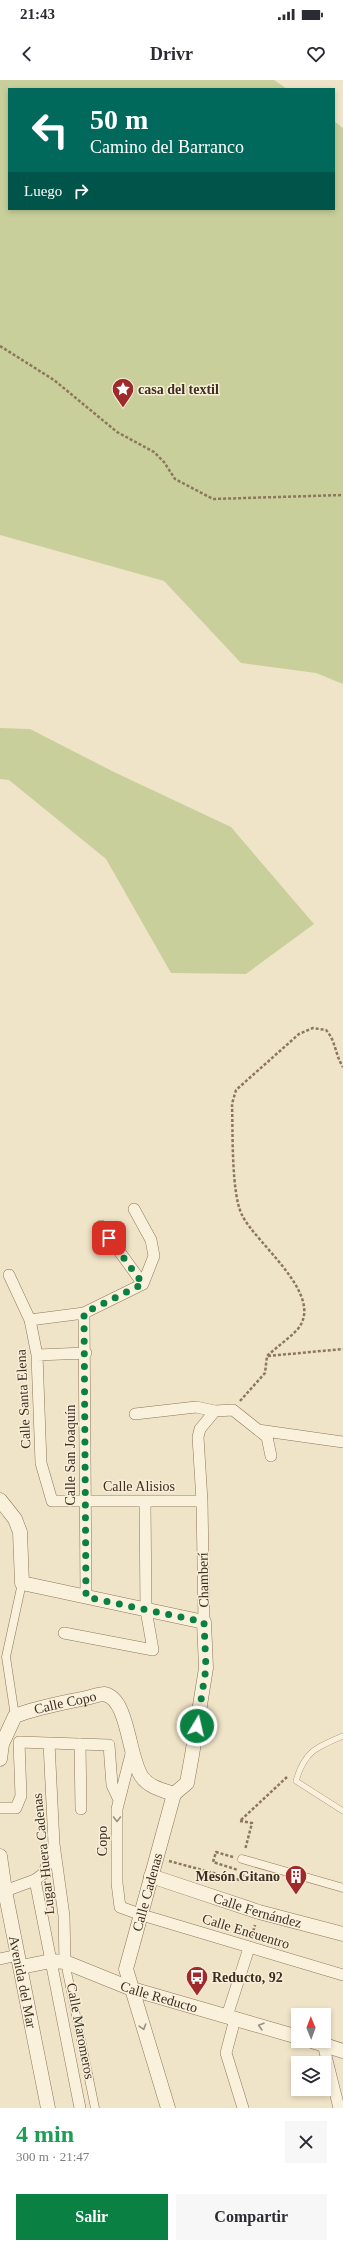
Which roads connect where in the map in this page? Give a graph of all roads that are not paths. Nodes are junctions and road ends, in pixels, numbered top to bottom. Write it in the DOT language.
graph roads {
  1 [pos="134,1209"];
  2 [pos="101,1226"];
  3 [pos="8,1275"];
  4 [pos="143,1284"];
  5 [pos="84,1313"];
  6 [pos="30,1320"];
  7 [pos="86,1353"];
  8 [pos="37,1355"];
  9 [pos="215,1411"];
  10 [pos="135,1414"];
  11 [pos="258,1430"];
  12 [pos="343,1442"];
  13 [pos="271,1456"];
  14 [pos="0,1500"];
  15 [pos="52,1501"];
  16 [pos="85,1501"];
  17 [pos="144,1501"];
  18 [pos="202,1501"];
  19 [pos="22,1583"];
  20 [pos="86,1597"];
  21 [pos="146,1610"];
  22 [pos="204,1622"];
  23 [pos="64,1633"];
  24 [pos="15,1716"];
  25 [pos="343,1736"];
  26 [pos="50,1743"];
  27 [pos="80,1744"];
  28 [pos="131,1754"];
  29 [pos="0,1759"];
  30 [pos="174,1794"];
  31 [pos="119,1800"];
  32 [pos="0,1808"];
  33 [pos="81,1809"];
  34 [pos="343,1811"];
  35 [pos="54,1844"];
  36 [pos="0,1856"];
  37 [pos="242,1859"];
  38 [pos="151,1876"];
  39 [pos="35,1880"];
  40 [pos="343,1888"];
  41 [pos="2,1891"];
  42 [pos="142,1915"];
  43 [pos="343,1934"];
  44 [pos="249,1948"];
  45 [pos="0,1959"];
  46 [pos="19,1961"];
  47 [pos="51,1961"];
  48 [pos="65,1962"];
  49 [pos="343,1975"];
  50 [pos="132,1989"];
  51 [pos="231,2017"];
  52 [pos="291,2035"];
  53 [pos="331,2047"];
  54 [pos="320,2048"];
  55 [pos="343,2051"];
  56 [pos="48,2108"];
  57 [pos="80,2108"];
  58 [pos="95,2108"];
  59 [pos="168,2108"];
  60 [pos="242,2108"];
  61 [pos="339,2108"];
  1 -- 4 [label="street"];
  2 -- 4 [label="street"];
  3 -- 6 [label="street, Calle Santa Elena"];
  4 -- 5 [label="street"];
  5 -- 6 [label="street"];
  5 -- 7 [label="street, Calle San Joaquín"];
  6 -- 8 [label="street, Calle Santa Elena"];
  7 -- 8 [label="street"];
  7 -- 16 [label="street, Calle San Joaquín"];
  8 -- 15 [label="street, Calle Santa Elena"];
  9 -- 10 [label="street"];
  9 -- 11 [label="street"];
  9 -- 18 [label="street, Chamberí"];
  11 -- 12 [label="street"];
  11 -- 13 [label="street"];
  14 -- 19 [label="street"];
  15 -- 16 [label="street, Calle Alisios"];
  16 -- 17 [label="street, Calle Alisios"];
  16 -- 20 [label="street, Calle San Joaquín"];
  17 -- 18 [label="street, Calle Alisios"];
  17 -- 21 [label="street"];
  18 -- 22 [label="street, Chamberí"];
  19 -- 20 [label="street"];
  19 -- 24 [label="street"];
  20 -- 21 [label="street"];
  21 -- 22 [label="street"];
  21 -- 23 [label="street"];
  22 -- 30 [label="street, Chamberí"];
  24 -- 28 [label="street, Calle Copo"];
  24 -- 29 [label="street, Calle Copo"];
  25 -- 34 [label="lane"];
  26 -- 27 [label="street"];
  26 -- 32 [label="street"];
  26 -- 35 [label="street, Lugar Huera Cadenas"];
  27 -- 31 [label="street"];
  27 -- 33 [label="street"];
  28 -- 30 [label="street, Calle Copo"];
  28 -- 31 [label="street, Copo"];
  30 -- 38 [label="street, Calle Cadenas"];
  31 -- 42 [label="street, Copo, one-way"];
  35 -- 39 [label="street"];
  35 -- 48 [label="street, Lugar Huera Cadenas"];
  36 -- 41 [label="street, Avenida del Mar"];
  37 -- 40 [label="street"];
  38 -- 42 [label="street, Calle Cadenas"];
  38 -- 43 [label="street, Calle Fernández"];
  39 -- 41 [label="street"];
  39 -- 47 [label="street, Calle Maromeros"];
  41 -- 46 [label="street, Avenida del Mar"];
  42 -- 44 [label="street, Calle Encuentro"];
  42 -- 50 [label="street, Calle Cadenas"];
  44 -- 49 [label="street, Calle Encuentro"];
  44 -- 51 [label="street"];
  45 -- 46 [label="street"];
  46 -- 47 [label="street, Calle Reducto"];
  46 -- 56 [label="street, Avenida del Mar"];
  47 -- 48 [label="street, Calle Reducto"];
  47 -- 57 [label="street, Calle Maromeros"];
  48 -- 50 [label="street, Calle Reducto"];
  48 -- 58 [label="street"];
  50 -- 51 [label="street, Calle Reducto"];
  50 -- 59 [label="street, Calle Cadenas, one-way"];
  52 -- 51 [label="street, Calle Reducto, one-way"];
  51 -- 60 [label="street"];
  53 -- 55 [label="street"];
  54 -- 61 [label="street"];
}
